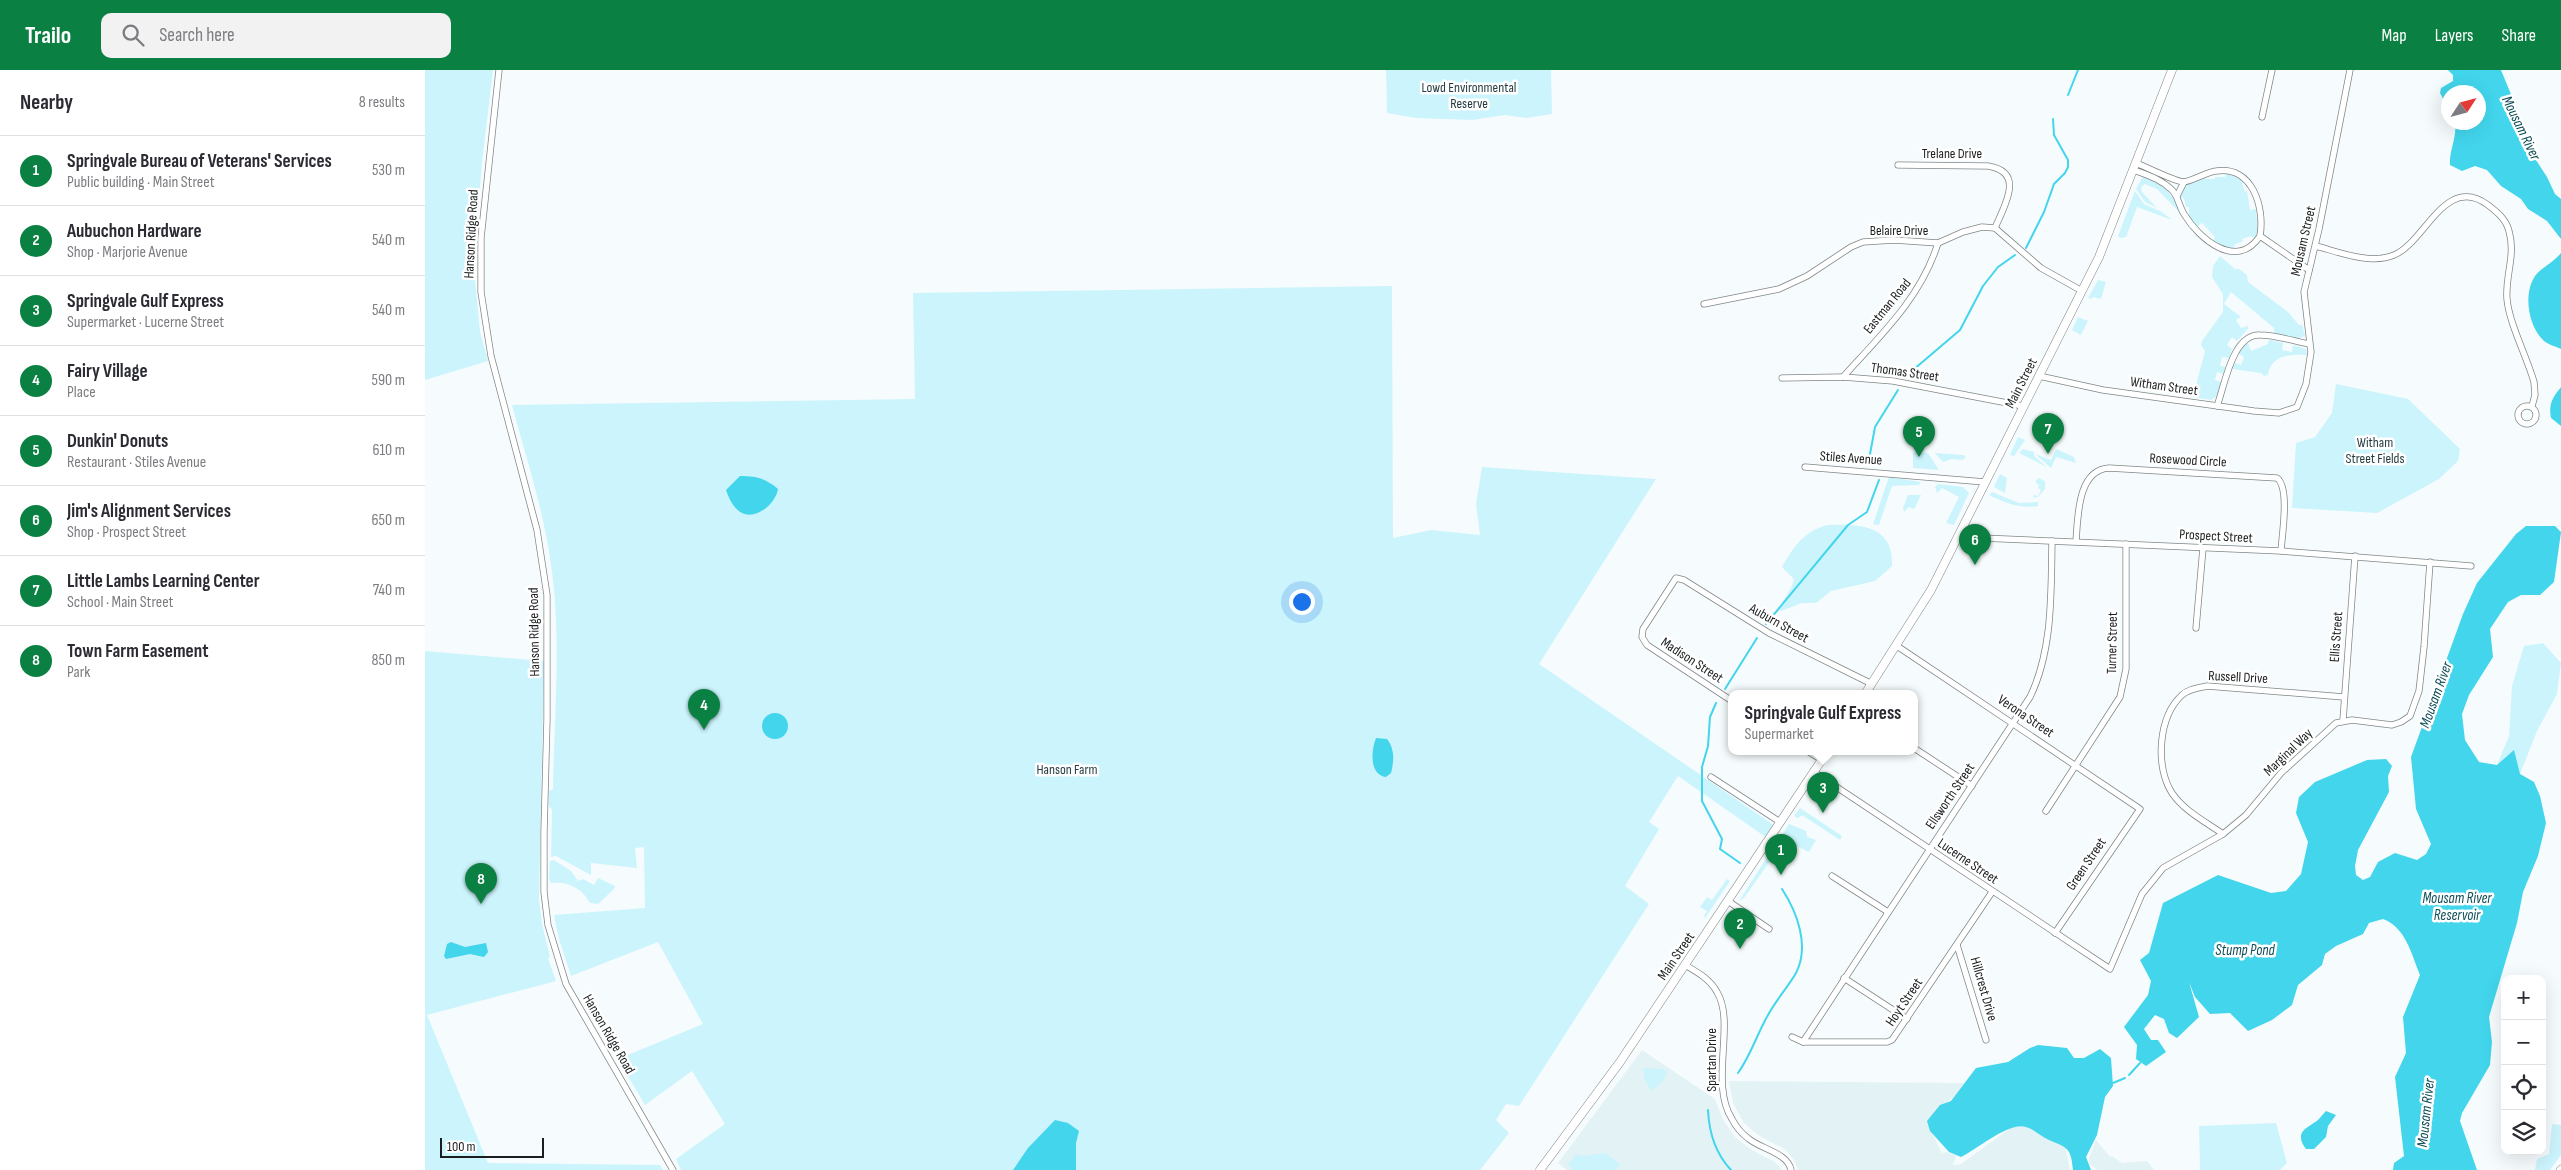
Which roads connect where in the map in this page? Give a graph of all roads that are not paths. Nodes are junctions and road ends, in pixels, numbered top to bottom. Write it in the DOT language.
graph roads {
  1 [pos="499,70"];
  2 [pos="2171,70"];
  3 [pos="2272,70"];
  4 [pos="2349,70"];
  5 [pos="2262,117"];
  6 [pos="1899,166"];
  7 [pos="2135,166"];
  8 [pos="2184,182"];
  9 [pos="2177,196"];
  10 [pos="1995,228"];
  11 [pos="2260,236"];
  12 [pos="1938,243"];
  13 [pos="2316,246"];
  14 [pos="2309,270"];
  15 [pos="2082,291"];
  16 [pos="1704,304"];
  17 [pos="2309,344"];
  18 [pos="2039,376"];
  19 [pos="1843,377"];
  20 [pos="1782,378"];
  21 [pos="2023,406"];
  22 [pos="2217,406"];
  23 [pos="2532,406"];
  24 [pos="2287,412"];
  25 [pos="1805,467"];
  26 [pos="1985,482"];
  27 [pos="1958,537"];
  28 [pos="2052,541"];
  29 [pos="2076,541"];
  30 [pos="2126,544"];
  31 [pos="2203,548"];
  32 [pos="2281,551"];
  33 [pos="2355,556"];
  34 [pos="2430,562"];
  35 [pos="2471,566"];
  36 [pos="1676,578"];
  37 [pos="2196,628"];
  38 [pos="1897,646"];
  39 [pos="1872,684"];
  40 [pos="1868,690"];
  41 [pos="2344,696"];
  42 [pos="1728,698"];
  43 [pos="2343,720"];
  44 [pos="2014,723"];
  45 [pos="1918,751"];
  46 [pos="1814,755"];
  47 [pos="1825,755"];
  48 [pos="1822,760"];
  49 [pos="2077,765"];
  50 [pos="1814,772"];
  51 [pos="1711,777"];
  52 [pos="1972,786"];
  53 [pos="2139,809"];
  54 [pos="2046,811"];
  55 [pos="1780,822"];
  56 [pos="2223,834"];
  57 [pos="1929,850"];
  58 [pos="1833,876"];
  59 [pos="1992,892"];
  60 [pos="1728,901"];
  61 [pos="1888,912"];
  62 [pos="1769,930"];
  63 [pos="2055,933"];
  64 [pos="1957,945"];
  65 [pos="1685,965"];
  66 [pos="2110,969"];
  67 [pos="1844,978"];
  68 [pos="1907,1019"];
  69 [pos="1792,1037"];
  70 [pos="1986,1040"];
  71 [pos="1803,1042"];
  72 [pos="673,1170"];
  73 [pos="1540,1170"];
  74 [pos="1791,1170"];
  1 -- 72 [label="street, Hanson Ridge Road"];
  2 -- 7 [label="main road, Main Street"];
  3 -- 5 [label="street"];
  4 -- 13 [label="street, Mousam Street"];
  6 -- 10 [label="street, Trelane Drive"];
  7 -- 8 [label="street"];
  7 -- 9 [label="street"];
  7 -- 15 [label="main road, Main Street"];
  8 -- 9 [label="street"];
  8 -- 11 [label="street"];
  9 -- 11 [label="street"];
  10 -- 12 [label="street, Belaire Drive"];
  10 -- 15 [label="street"];
  11 -- 14 [label="street"];
  12 -- 16 [label="street, Belaire Drive"];
  12 -- 19 [label="street, Eastman Road"];
  13 -- 14 [label="street, Mousam Street"];
  13 -- 23 [label="street"];
  14 -- 17 [label="street, Mousam Street"];
  15 -- 18 [label="main road, Main Street"];
  17 -- 22 [label="street"];
  17 -- 24 [label="street, Mousam Street"];
  18 -- 21 [label="main road, Main Street"];
  18 -- 22 [label="street, Witham Street"];
  19 -- 20 [label="street, Thomas Street"];
  19 -- 21 [label="street, Thomas Street"];
  21 -- 26 [label="main road, Main Street"];
  22 -- 24 [label="street, Witham Street"];
  25 -- 26 [label="street, Stiles Avenue"];
  26 -- 27 [label="main road, Main Street"];
  27 -- 28 [label="street, Prospect Street"];
  27 -- 38 [label="main road, Main Street"];
  28 -- 29 [label="street, Prospect Street"];
  28 -- 44 [label="street, Ellsworth Street"];
  29 -- 30 [label="street, Prospect Street"];
  29 -- 32 [label="street, Rosewood Circle"];
  30 -- 31 [label="street, Prospect Street"];
  30 -- 49 [label="street, Turner Street"];
  31 -- 32 [label="street, Prospect Street"];
  31 -- 37 [label="street"];
  32 -- 33 [label="street, Prospect Street"];
  33 -- 34 [label="street, Prospect Street"];
  33 -- 41 [label="street, Ellis Street"];
  34 -- 35 [label="street, Prospect Street"];
  34 -- 43 [label="street"];
  36 -- 39 [label="street, Auburn Street"];
  36 -- 42 [label="street, Madison Street"];
  38 -- 39 [label="main road, Main Street"];
  38 -- 44 [label="street, Verona Street"];
  39 -- 40 [label="main road, Main Street"];
  41 -- 43 [label="street, Ellis Street"];
  41 -- 56 [label="street, Russell Drive"];
  43 -- 56 [label="street, Marginal Way"];
  44 -- 49 [label="street, Verona Street"];
  44 -- 52 [label="street, Ellsworth Street"];
  45 -- 52 [label="street"];
  46 -- 48 [label="street"];
  47 -- 48 [label="main road, Main Street"];
  48 -- 50 [label="main road, Main Street"];
  49 -- 53 [label="street, Verona Street"];
  49 -- 54 [label="street, Turner Street"];
  50 -- 55 [label="main road, Main Street"];
  50 -- 57 [label="street, Lucerne Street"];
  51 -- 55 [label="street"];
  52 -- 57 [label="street, Ellsworth Street"];
  53 -- 63 [label="street, Green Street"];
  55 -- 60 [label="main road, Main Street"];
  56 -- 66 [label="street, Marginal Way"];
  57 -- 59 [label="street, Lucerne Street"];
  57 -- 61 [label="street, Ellsworth Street"];
  58 -- 61 [label="street"];
  59 -- 63 [label="street, Lucerne Street"];
  59 -- 64 [label="street, Hoyt Street"];
  60 -- 62 [label="street"];
  60 -- 65 [label="main road, Main Street"];
  61 -- 67 [label="street, Ellsworth Street"];
  63 -- 66 [label="street, Lucerne Street"];
  64 -- 68 [label="street, Hoyt Street"];
  64 -- 70 [label="street, Hillcrest Drive"];
  65 -- 73 [label="main road, Main Street"];
  65 -- 74 [label="street, Spartan Drive"];
  67 -- 68 [label="street"];
  67 -- 71 [label="street, Ellsworth Street"];
  68 -- 71 [label="street, Hoyt Street"];
  69 -- 71 [label="street, Hoyt Street"];
}
